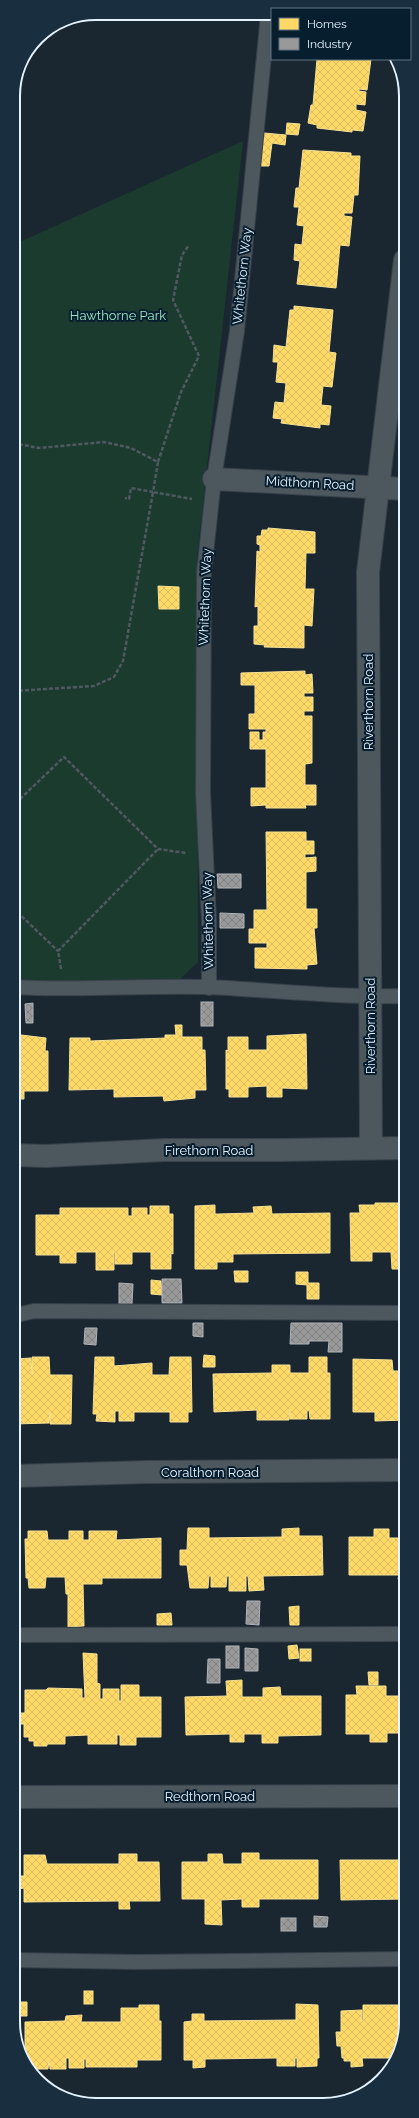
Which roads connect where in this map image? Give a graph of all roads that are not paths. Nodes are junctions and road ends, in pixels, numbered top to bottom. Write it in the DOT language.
graph roads {
  1 [pos="267,20"];
  2 [pos="399,310"];
  3 [pos="214,479"];
  4 [pos="378,487"];
  5 [pos="399,489"];
  6 [pos="20,988"];
  7 [pos="209,988"];
  8 [pos="399,996"];
  9 [pos="370,997"];
  10 [pos="371,1147"];
  11 [pos="399,1148"];
  12 [pos="20,1155"];
  13 [pos="399,1313"];
  14 [pos="20,1314"];
  15 [pos="399,1470"];
  16 [pos="20,1476"];
  17 [pos="399,1634"];
  18 [pos="20,1635"];
  19 [pos="399,1796"];
  20 [pos="20,1797"];
  21 [pos="399,1959"];
  22 [pos="20,1960"];
  1 -- 3 [label="lane, Whitethorn Way"];
  2 -- 4 [label="street, Riverthorn Road"];
  3 -- 4 [label="street, Midthorn Road"];
  3 -- 7 [label="lane, Whitethorn Way"];
  4 -- 5 [label="street, Midthorn Road"];
  4 -- 9 [label="street, Riverthorn Road"];
  6 -- 7 [label="lane, Whitethorn Way"];
  7 -- 9 [label="lane"];
  8 -- 9 [label="lane"];
  9 -- 10 [label="street, Riverthorn Road"];
  10 -- 11 [label="street, Firethorn Road"];
  10 -- 12 [label="street, Firethorn Road"];
  13 -- 14 [label="lane"];
  15 -- 16 [label="street, Coralthorn Road"];
  17 -- 18 [label="lane"];
  19 -- 20 [label="street, Redthorn Road"];
  21 -- 22 [label="lane"];
}
